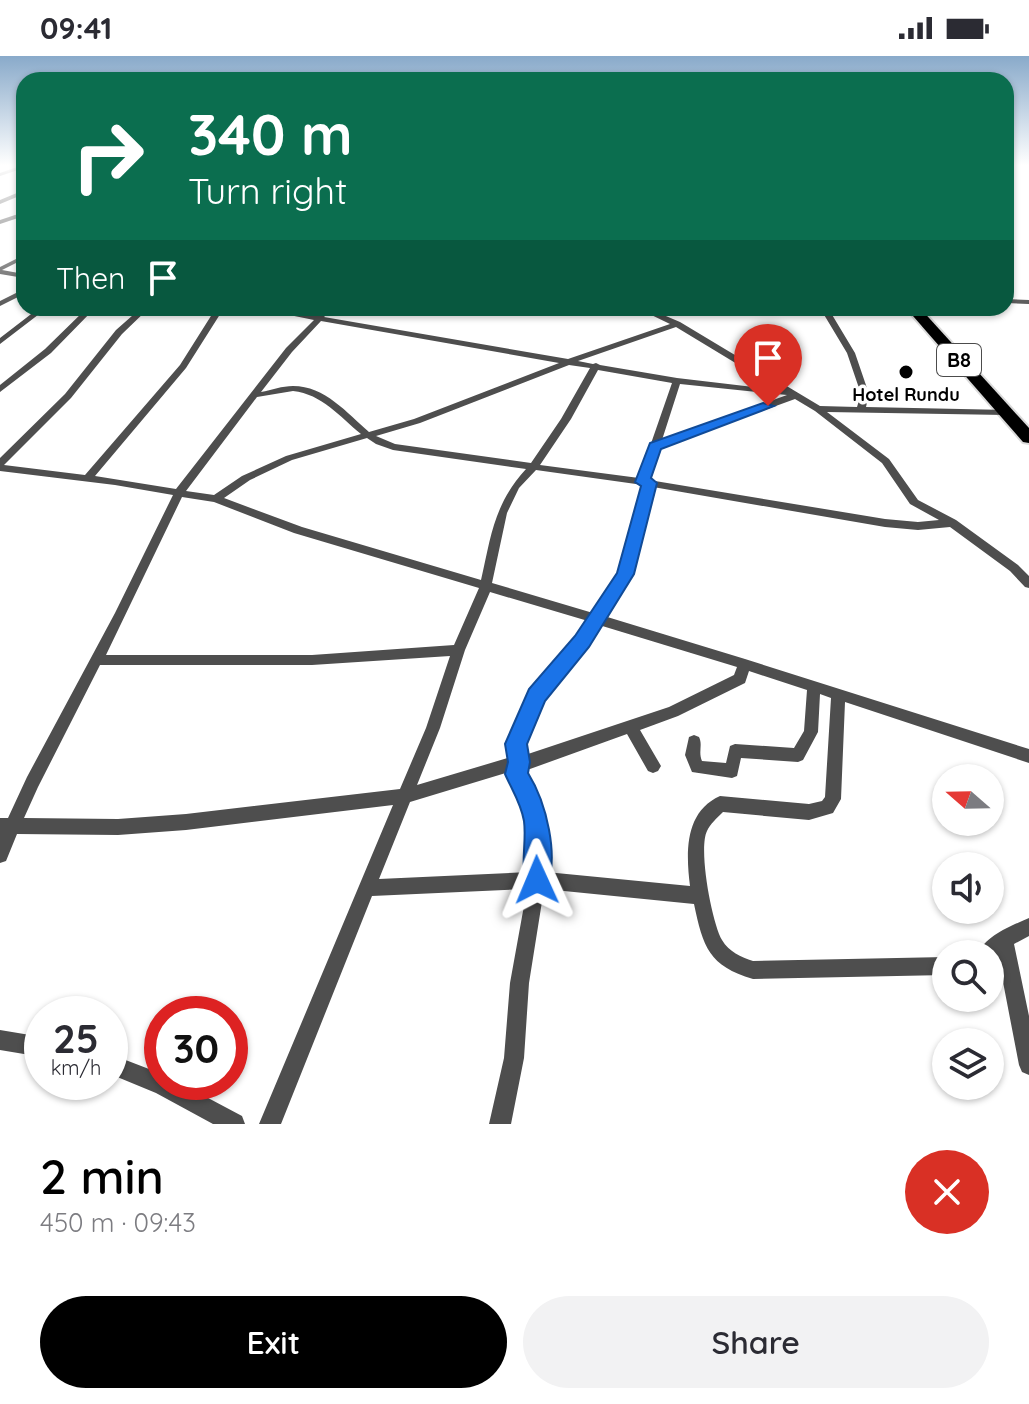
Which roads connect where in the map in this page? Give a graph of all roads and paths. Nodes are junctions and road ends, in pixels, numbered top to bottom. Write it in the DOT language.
graph roads {
  1 [pos="33,316"];
  2 [pos="83,316"];
  3 [pos="136,316"];
  4 [pos="215,316"];
  5 [pos="307,316"];
  6 [pos="659,316"];
  7 [pos="829,316"];
  8 [pos="920,316"];
  9 [pos="319,318"];
  10 [pos="677,324"];
  11 [pos="0,342"];
  12 [pos="571,361"];
  13 [pos="596,365"];
  14 [pos="677,381"];
  15 [pos="0,389"];
  16 [pos="791,394"];
  17 [pos="255,395"];
  18 [pos="818,409"];
  19 [pos="861,410"];
  20 [pos="1005,412"];
  21 [pos="366,437"];
  22 [pos="1029,438"];
  23 [pos="655,446"];
  24 [pos="0,466"];
  25 [pos="534,466"];
  26 [pos="88,478"];
  27 [pos="646,482"];
  28 [pos="180,491"];
  29 [pos="216,499"];
  30 [pos="952,523"];
  31 [pos="1029,584"];
  32 [pos="486,586"];
  33 [pos="598,618"];
  34 [pos="458,650"];
  35 [pos="97,660"];
  36 [pos="745,664"];
  37 [pos="814,687"];
  38 [pos="838,695"];
  39 [pos="631,727"];
  40 [pos="694,742"];
  41 [pos="1029,756"];
  42 [pos="519,762"];
  43 [pos="653,766"];
  44 [pos="406,796"];
  45 [pos="7,826"];
  46 [pos="0,855"];
  47 [pos="537,880"];
  48 [pos="368,888"];
  49 [pos="702,896"];
  50 [pos="1029,927"];
  51 [pos="1004,939"];
  52 [pos="932,967"];
  53 [pos="0,1040"];
  54 [pos="24,1044"];
  55 [pos="1029,1065"];
  56 [pos="128,1071"];
  57 [pos="234,1124"];
  58 [pos="270,1124"];
  59 [pos="500,1124"];
  1 -- 11 [label="street"];
  2 -- 15 [label="street"];
  3 -- 24 [label="street"];
  4 -- 26 [label="street"];
  5 -- 9 [label="street"];
  6 -- 10 [label="street"];
  7 -- 19 [label="street"];
  8 -- 20 [label="highway, B8"];
  9 -- 12 [label="street"];
  9 -- 17 [label="street"];
  10 -- 12 [label="street"];
  10 -- 16 [label="street"];
  12 -- 13 [label="street"];
  12 -- 21 [label="street"];
  13 -- 14 [label="street"];
  13 -- 25 [label="street"];
  14 -- 16 [label="street"];
  14 -- 23 [label="street"];
  16 -- 18 [label="street"];
  16 -- 23 [label="street"];
  17 -- 21 [label="street"];
  17 -- 28 [label="street"];
  18 -- 19 [label="street"];
  18 -- 30 [label="street"];
  19 -- 20 [label="street"];
  20 -- 22 [label="highway, B8"];
  21 -- 25 [label="street"];
  21 -- 29 [label="street"];
  23 -- 27 [label="street"];
  24 -- 26 [label="street"];
  25 -- 27 [label="street"];
  25 -- 32 [label="street"];
  26 -- 28 [label="street"];
  27 -- 30 [label="street"];
  27 -- 33 [label="street"];
  28 -- 29 [label="street"];
  28 -- 35 [label="street"];
  29 -- 32 [label="street"];
  30 -- 31 [label="street"];
  32 -- 33 [label="street"];
  32 -- 34 [label="street"];
  33 -- 36 [label="street"];
  33 -- 42 [label="street"];
  34 -- 35 [label="street"];
  34 -- 44 [label="street"];
  35 -- 45 [label="street"];
  36 -- 37 [label="street"];
  36 -- 39 [label="street"];
  37 -- 38 [label="street"];
  37 -- 40 [label="street"];
  38 -- 41 [label="street"];
  38 -- 49 [label="street"];
  39 -- 42 [label="street"];
  39 -- 43 [label="street"];
  42 -- 44 [label="street"];
  42 -- 47 [label="street"];
  44 -- 45 [label="street"];
  44 -- 48 [label="street"];
  45 -- 46 [label="street"];
  47 -- 48 [label="street"];
  47 -- 49 [label="street"];
  47 -- 59 [label="street"];
  48 -- 58 [label="street"];
  49 -- 52 [label="street"];
  50 -- 51 [label="street"];
  51 -- 55 [label="street"];
  53 -- 54 [label="street"];
  56 -- 57 [label="street"];
}
